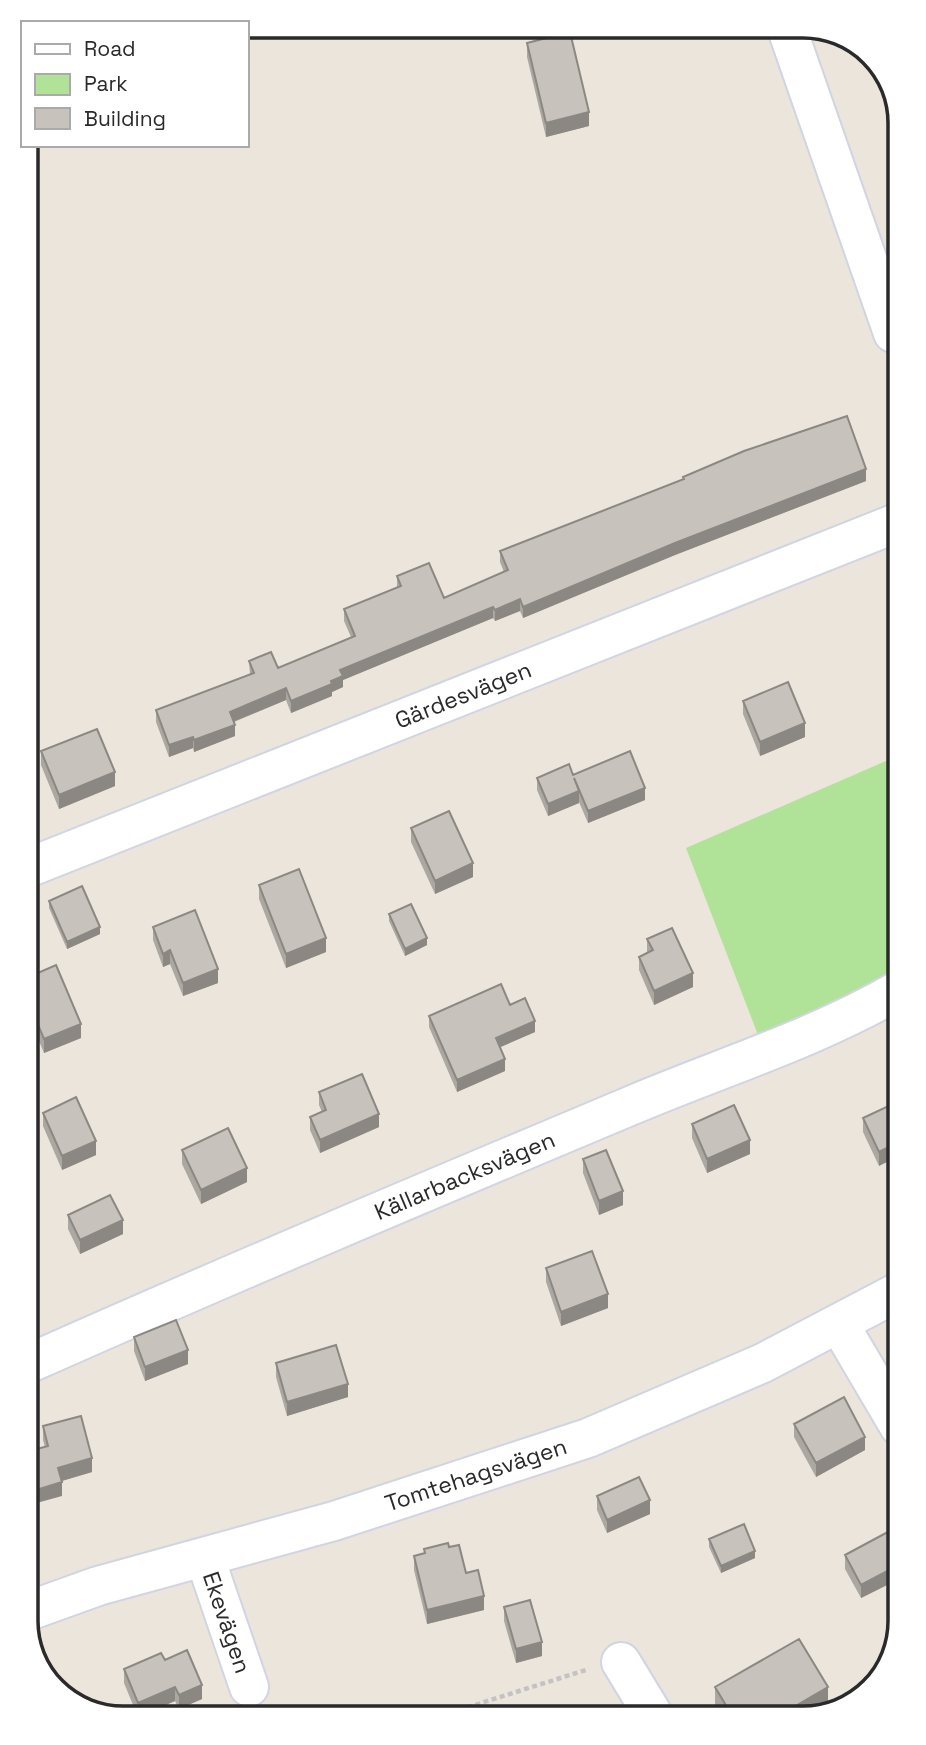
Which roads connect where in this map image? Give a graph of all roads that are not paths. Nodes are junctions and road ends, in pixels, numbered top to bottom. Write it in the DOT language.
graph roads {
  1 [pos="791,39"];
  2 [pos="888,314"];
  3 [pos="888,526"];
  4 [pos="39,864"];
  5 [pos="888,997"];
  6 [pos="888,1297"];
  7 [pos="839,1324"];
  8 [pos="38,1359"];
  9 [pos="888,1407"];
  10 [pos="205,1558"];
  11 [pos="38,1608"];
  12 [pos="621,1662"];
  13 [pos="249,1687"];
  14 [pos="648,1706"];
  1 -- 2 [label="street"];
  3 -- 4 [label="street, Gärdesvägen"];
  5 -- 8 [label="street, Källarbacksvägen"];
  6 -- 7 [label="street, Tomtehagsvägen"];
  7 -- 9 [label="street"];
  7 -- 10 [label="street, Tomtehagsvägen"];
  10 -- 11 [label="street, Tomtehagsvägen"];
  10 -- 13 [label="street, Ekevägen"];
  12 -- 14 [label="street"];
}
